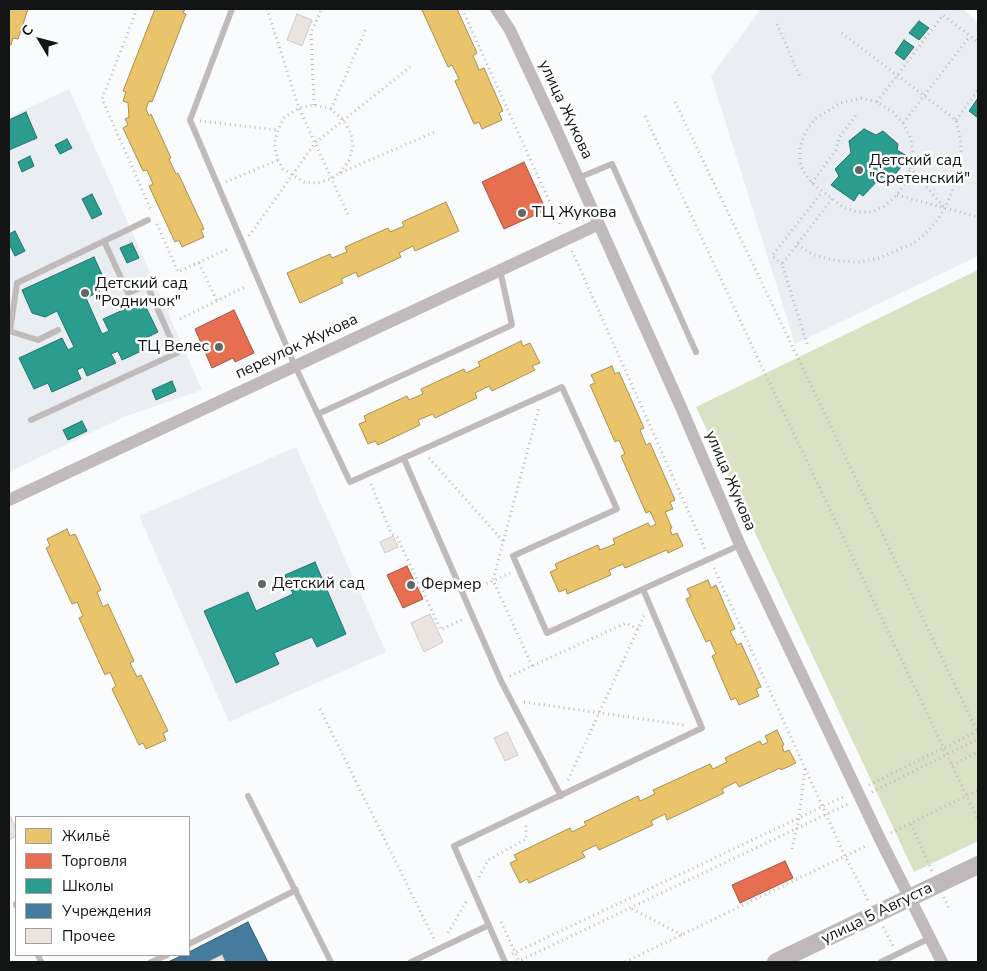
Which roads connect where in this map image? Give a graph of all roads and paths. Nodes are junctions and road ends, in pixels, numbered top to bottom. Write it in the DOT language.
graph roads {
  1 [pos="137,9"];
  2 [pos="232,9"];
  3 [pos="267,9"];
  4 [pos="462,9"];
  5 [pos="496,9"];
  6 [pos="320,10"];
  7 [pos="777,24"];
  8 [pos="366,29"];
  9 [pos="839,31"];
  10 [pos="970,36"];
  11 [pos="978,42"];
  12 [pos="410,67"];
  13 [pos="897,75"];
  14 [pos="801,79"];
  15 [pos="978,90"];
  16 [pos="924,96"];
  17 [pos="675,102"];
  18 [pos="877,102"];
  19 [pos="314,105"];
  20 [pos="298,108"];
  21 [pos="331,109"];
  22 [pos="856,115"];
  23 [pos="645,116"];
  24 [pos="190,120"];
  25 [pos="956,120"];
  26 [pos="344,121"];
  27 [pos="903,122"];
  28 [pos="278,130"];
  29 [pos="437,131"];
  30 [pos="315,144"];
  31 [pos="278,160"];
  32 [pos="910,168"];
  33 [pos="340,173"];
  34 [pos="292,176"];
  35 [pos="578,178"];
  36 [pos="331,179"];
  37 [pos="812,183"];
  38 [pos="218,186"];
  39 [pos="822,192"];
  40 [pos="897,195"];
  41 [pos="832,199"];
  42 [pos="945,208"];
  43 [pos="349,217"];
  44 [pos="978,218"];
  45 [pos="148,220"];
  46 [pos="598,224"];
  47 [pos="567,239"];
  48 [pos="104,241"];
  49 [pos="243,244"];
  50 [pos="797,245"];
  51 [pos="228,249"];
  52 [pos="199,263"];
  53 [pos="782,264"];
  54 [pos="500,270"];
  55 [pos="245,287"];
  56 [pos="217,301"];
  57 [pos="180,319"];
  58 [pos="58,330"];
  59 [pos="9,331"];
  60 [pos="807,344"];
  61 [pos="696,352"];
  62 [pos="295,366"];
  63 [pos="542,396"];
  64 [pos="318,414"];
  65 [pos="31,420"];
  66 [pos="422,450"];
  67 [pos="404,459"];
  68 [pos="367,474"];
  69 [pos="9,500"];
  70 [pos="504,541"];
  71 [pos="740,545"];
  72 [pos="709,559"];
  73 [pos="518,569"];
  74 [pos="493,580"];
  75 [pos="643,589"];
  76 [pos="463,594"];
  77 [pos="649,604"];
  78 [pos="472,615"];
  79 [pos="638,629"];
  80 [pos="532,666"];
  81 [pos="501,680"];
  82 [pos="511,700"];
  83 [pos="320,708"];
  84 [pos="599,713"];
  85 [pos="702,728"];
  86 [pos="978,732"];
  87 [pos="978,739"];
  88 [pos="943,748"];
  89 [pos="978,752"];
  90 [pos="947,754"];
  91 [pos="952,765"];
  92 [pos="805,768"];
  93 [pos="978,790"];
  94 [pos="859,794"];
  95 [pos="248,796"];
  96 [pos="560,796"];
  97 [pos="966,796"];
  98 [pos="823,806"];
  99 [pos="826,814"];
  100 [pos="798,818"];
  101 [pos="978,820"];
  102 [pos="911,824"];
  103 [pos="796,829"];
  104 [pos="880,839"];
  105 [pos="792,849"];
  106 [pos="844,856"];
  107 [pos="978,865"];
  108 [pos="938,884"];
  109 [pos="296,890"];
  110 [pos="909,898"];
  111 [pos="631,908"];
  112 [pos="950,911"];
  113 [pos="876,914"];
  114 [pos="489,925"];
  115 [pos="682,935"];
  116 [pos="930,938"];
  117 [pos="190,943"];
  118 [pos="439,949"];
  119 [pos="897,954"];
  120 [pos="164,956"];
  121 [pos="504,960"];
  122 [pos="152,962"];
  123 [pos="332,962"];
  124 [pos="411,962"];
  125 [pos="517,962"];
  126 [pos="626,962"];
  127 [pos="776,962"];
  128 [pos="881,962"];
  129 [pos="942,962"];
  1 -- 52 [label="path"];
  2 -- 24 [label="lane"];
  3 -- 20 [label="path"];
  4 -- 47 [label="path"];
  5 -- 35 [label="street, улица Жукова"];
  6 -- 19 [label="path"];
  7 -- 14 [label="path"];
  8 -- 21 [label="path"];
  9 -- 13 [label="path"];
  10 -- 11 [label="path"];
  10 -- 13 [label="path"];
  10 -- 16 [label="path"];
  12 -- 26 [label="path"];
  13 -- 16 [label="path"];
  13 -- 18 [label="path"];
  15 -- 25 [label="path"];
  16 -- 25 [label="path"];
  16 -- 27 [label="path"];
  17 -- 86 [label="path"];
  18 -- 27 [label="path"];
  18 -- 37 [label="path"];
  19 -- 20 [label="path"];
  19 -- 21 [label="path"];
  20 -- 28 [label="path"];
  20 -- 30 [label="path"];
  21 -- 26 [label="path"];
  22 -- 37 [label="path"];
  23 -- 88 [label="path"];
  24 -- 28 [label="path"];
  24 -- 38 [label="lane"];
  25 -- 42 [label="path"];
  26 -- 30 [label="path"];
  26 -- 33 [label="path"];
  27 -- 32 [label="path"];
  28 -- 31 [label="path"];
  29 -- 33 [label="path"];
  30 -- 34 [label="path"];
  30 -- 36 [label="path"];
  31 -- 34 [label="path"];
  31 -- 38 [label="path"];
  32 -- 40 [label="path"];
  32 -- 42 [label="path"];
  33 -- 36 [label="path"];
  34 -- 36 [label="path"];
  34 -- 49 [label="path"];
  35 -- 46 [label="street, улица Жукова"];
  35 -- 61 [label="lane"];
  36 -- 43 [label="path"];
  37 -- 39 [label="path"];
  38 -- 49 [label="lane"];
  39 -- 41 [label="path"];
  39 -- 53 [label="path"];
  40 -- 41 [label="path"];
  40 -- 42 [label="path"];
  41 -- 50 [label="path"];
  42 -- 44 [label="path"];
  42 -- 50 [label="path"];
  45 -- 48 [label="lane"];
  46 -- 47 [label="street, переулок Жукова"];
  46 -- 71 [label="street, улица Жукова"];
  47 -- 54 [label="street, переулок Жукова"];
  47 -- 72 [label="path"];
  48 -- 59 [label="lane"];
  48 -- 65 [label="lane"];
  49 -- 62 [label="lane"];
  50 -- 53 [label="path"];
  51 -- 52 [label="path"];
  52 -- 56 [label="path"];
  53 -- 60 [label="path"];
  54 -- 62 [label="street, переулок Жукова"];
  54 -- 64 [label="lane"];
  55 -- 56 [label="path"];
  56 -- 57 [label="path"];
  58 -- 59 [label="lane"];
  62 -- 64 [label="lane"];
  62 -- 69 [label="street, переулок Жукова"];
  63 -- 66 [label="lane"];
  63 -- 70 [label="path"];
  63 -- 73 [label="lane"];
  64 -- 68 [label="lane"];
  66 -- 67 [label="lane"];
  66 -- 70 [label="path"];
  67 -- 68 [label="lane"];
  67 -- 76 [label="lane"];
  68 -- 78 [label="path"];
  70 -- 74 [label="path"];
  71 -- 72 [label="lane"];
  71 -- 94 [label="street, улица Жукова"];
  72 -- 75 [label="lane"];
  72 -- 92 [label="path"];
  73 -- 74 [label="path"];
  73 -- 75 [label="lane"];
  74 -- 76 [label="path"];
  74 -- 80 [label="path"];
  75 -- 77 [label="lane"];
  76 -- 78 [label="lane"];
  77 -- 79 [label="path"];
  77 -- 85 [label="lane"];
  78 -- 81 [label="lane"];
  79 -- 80 [label="path"];
  79 -- 84 [label="path"];
  80 -- 81 [label="path"];
  81 -- 82 [label="lane"];
  82 -- 84 [label="path"];
  82 -- 96 [label="lane"];
  83 -- 118 [label="path"];
  84 -- 85 [label="path"];
  84 -- 96 [label="path"];
  85 -- 96 [label="lane"];
  86 -- 88 [label="path"];
  87 -- 90 [label="path"];
  88 -- 90 [label="path"];
  88 -- 94 [label="path"];
  89 -- 91 [label="path"];
  90 -- 91 [label="path"];
  90 -- 94 [label="path"];
  91 -- 97 [label="path"];
  92 -- 98 [label="path"];
  92 -- 100 [label="path"];
  93 -- 97 [label="path"];
  94 -- 98 [label="path"];
  94 -- 99 [label="path"];
  94 -- 104 [label="street, улица Жукова"];
  95 -- 109 [label="lane"];
  96 -- 114 [label="lane"];
  97 -- 101 [label="path"];
  97 -- 102 [label="path"];
  98 -- 99 [label="path"];
  98 -- 100 [label="path"];
  99 -- 103 [label="path"];
  99 -- 106 [label="path"];
  100 -- 103 [label="path"];
  100 -- 121 [label="path"];
  102 -- 104 [label="path"];
  102 -- 108 [label="path"];
  103 -- 105 [label="path"];
  103 -- 111 [label="path"];
  104 -- 106 [label="path"];
  104 -- 110 [label="street, улица Жукова"];
  106 -- 113 [label="path"];
  106 -- 115 [label="path"];
  107 -- 108 [label="street, улица 5 Августа"];
  108 -- 110 [label="street, улица 5 Августа"];
  108 -- 112 [label="path"];
  109 -- 117 [label="lane"];
  109 -- 123 [label="lane"];
  110 -- 113 [label="street, улица 5 Августа"];
  110 -- 116 [label="street, улица Жукова"];
  111 -- 115 [label="path"];
  111 -- 125 [label="path"];
  113 -- 119 [label="path"];
  113 -- 127 [label="street, улица 5 Августа"];
  114 -- 118 [label="lane"];
  114 -- 121 [label="lane"];
  115 -- 126 [label="path"];
  116 -- 119 [label="lane"];
  116 -- 129 [label="street, улица Жукова"];
  118 -- 124 [label="lane"];
  119 -- 128 [label="lane"];
  120 -- 122 [label="lane"];
}
